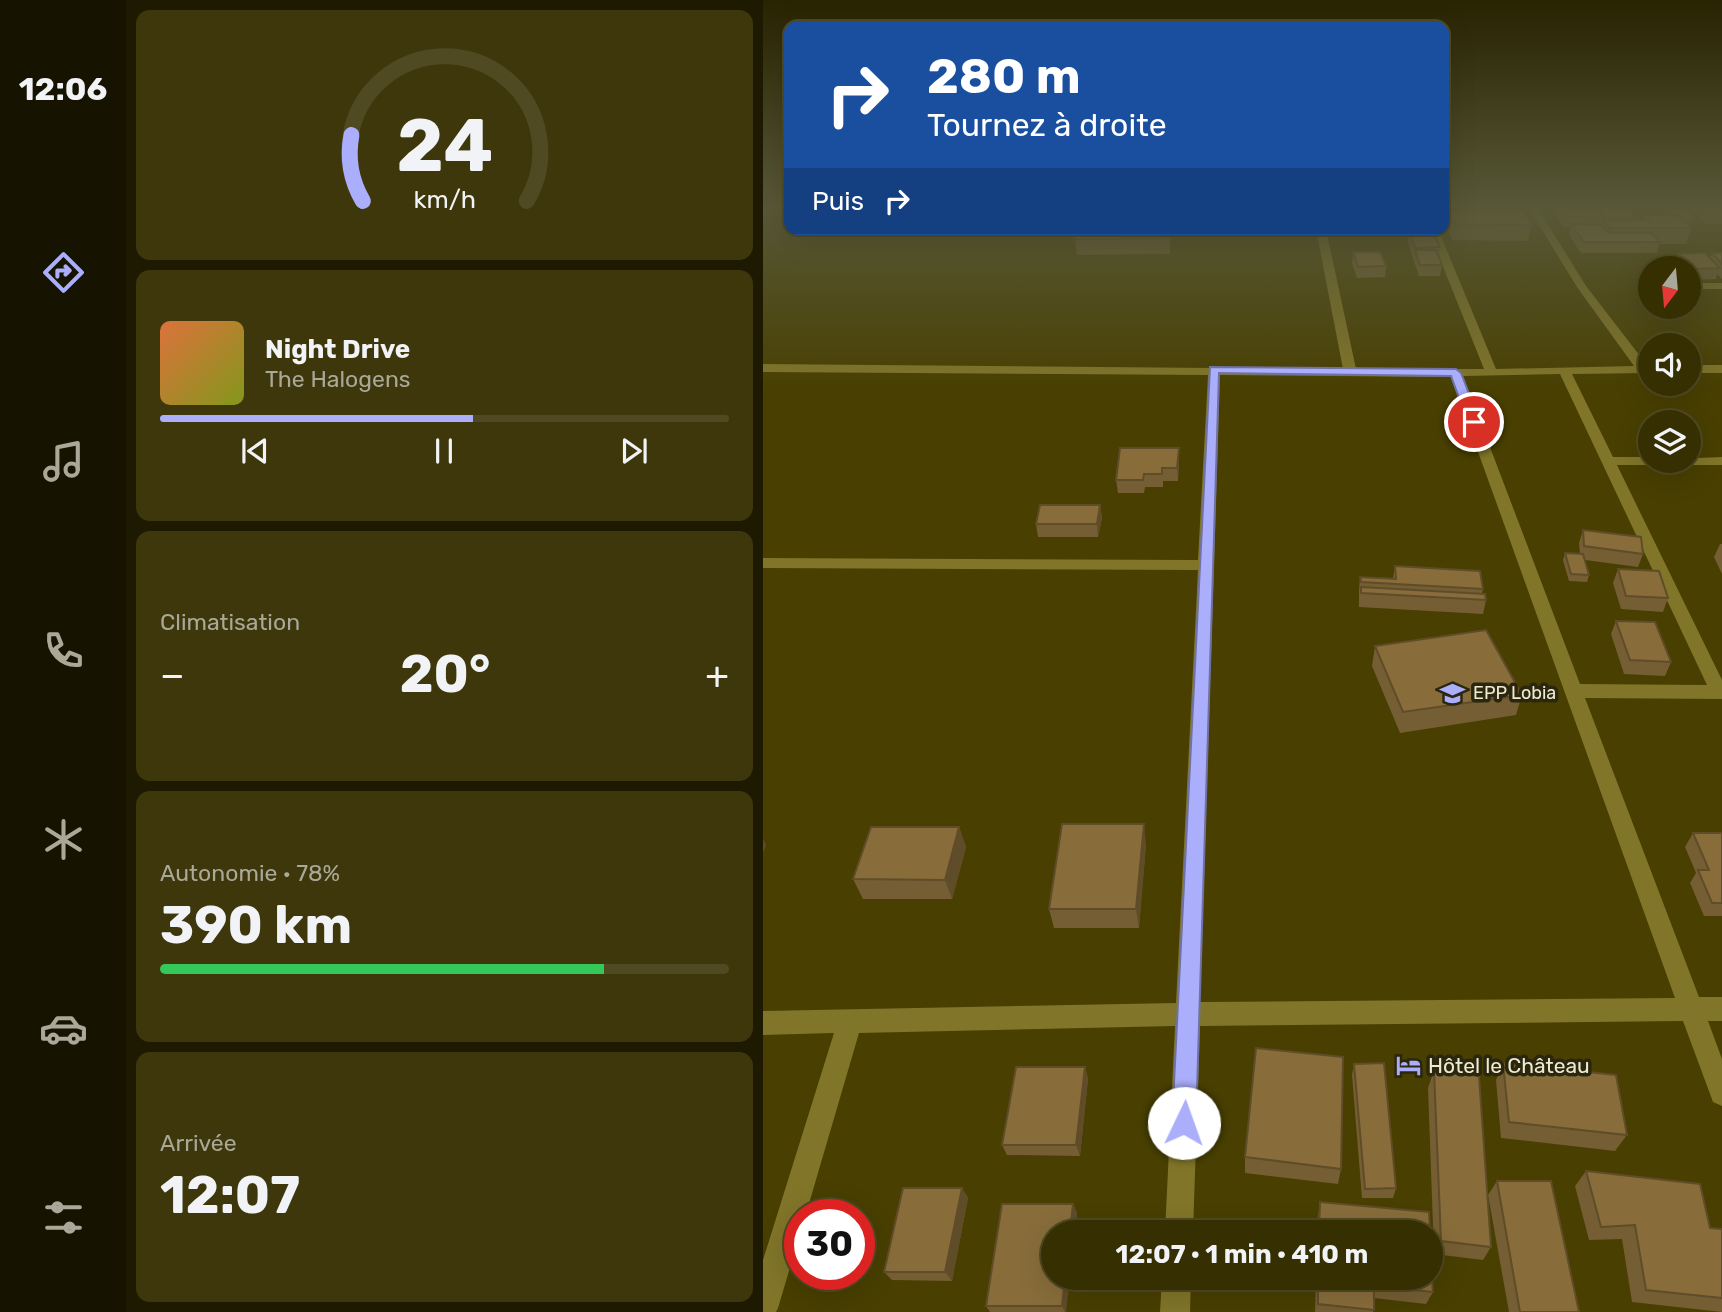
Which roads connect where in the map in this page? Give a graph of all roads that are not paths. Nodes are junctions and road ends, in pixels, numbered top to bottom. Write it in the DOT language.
graph roads {
  1 [pos="1329,268"];
  2 [pos="1449,268"];
  3 [pos="1570,268"];
  4 [pos="1701,286"];
  5 [pos="1722,286"];
  6 [pos="1638,358"];
  7 [pos="763,368"];
  8 [pos="1638,369"];
  9 [pos="1701,369"];
  10 [pos="1722,369"];
  11 [pos="1213,370"];
  12 [pos="1350,371"];
  13 [pos="1565,372"];
  14 [pos="1456,373"];
  15 [pos="1492,373"];
  16 [pos="1610,461"];
  17 [pos="1722,461"];
  18 [pos="763,563"];
  19 [pos="1205,565"];
  20 [pos="1575,691"];
  21 [pos="1721,692"];
  22 [pos="1691,1009"];
  23 [pos="1722,1009"];
  24 [pos="1189,1014"];
  25 [pos="763,1023"];
  26 [pos="850,1023"];
  27 [pos="1722,1093"];
  28 [pos="1180,1220"];
  29 [pos="1176,1290"];
  30 [pos="763,1308"];
  31 [pos="1175,1312"];
  1 -- 12 [label="street"];
  2 -- 15 [label="street"];
  3 -- 6 [label="street"];
  4 -- 5 [label="street"];
  7 -- 11 [label="street"];
  8 -- 13 [label="street"];
  9 -- 10 [label="street"];
  11 -- 12 [label="street"];
  11 -- 19 [label="street"];
  12 -- 14 [label="street"];
  13 -- 15 [label="street"];
  13 -- 16 [label="street"];
  14 -- 15 [label="street"];
  14 -- 20 [label="street"];
  16 -- 17 [label="street"];
  16 -- 21 [label="street"];
  18 -- 19 [label="street"];
  19 -- 24 [label="street"];
  20 -- 21 [label="street"];
  20 -- 22 [label="street"];
  22 -- 23 [label="street"];
  22 -- 24 [label="street"];
  22 -- 27 [label="street"];
  24 -- 26 [label="street"];
  24 -- 28 [label="street"];
  25 -- 26 [label="street"];
  26 -- 30 [label="street"];
  29 -- 31 [label="street"];
}
